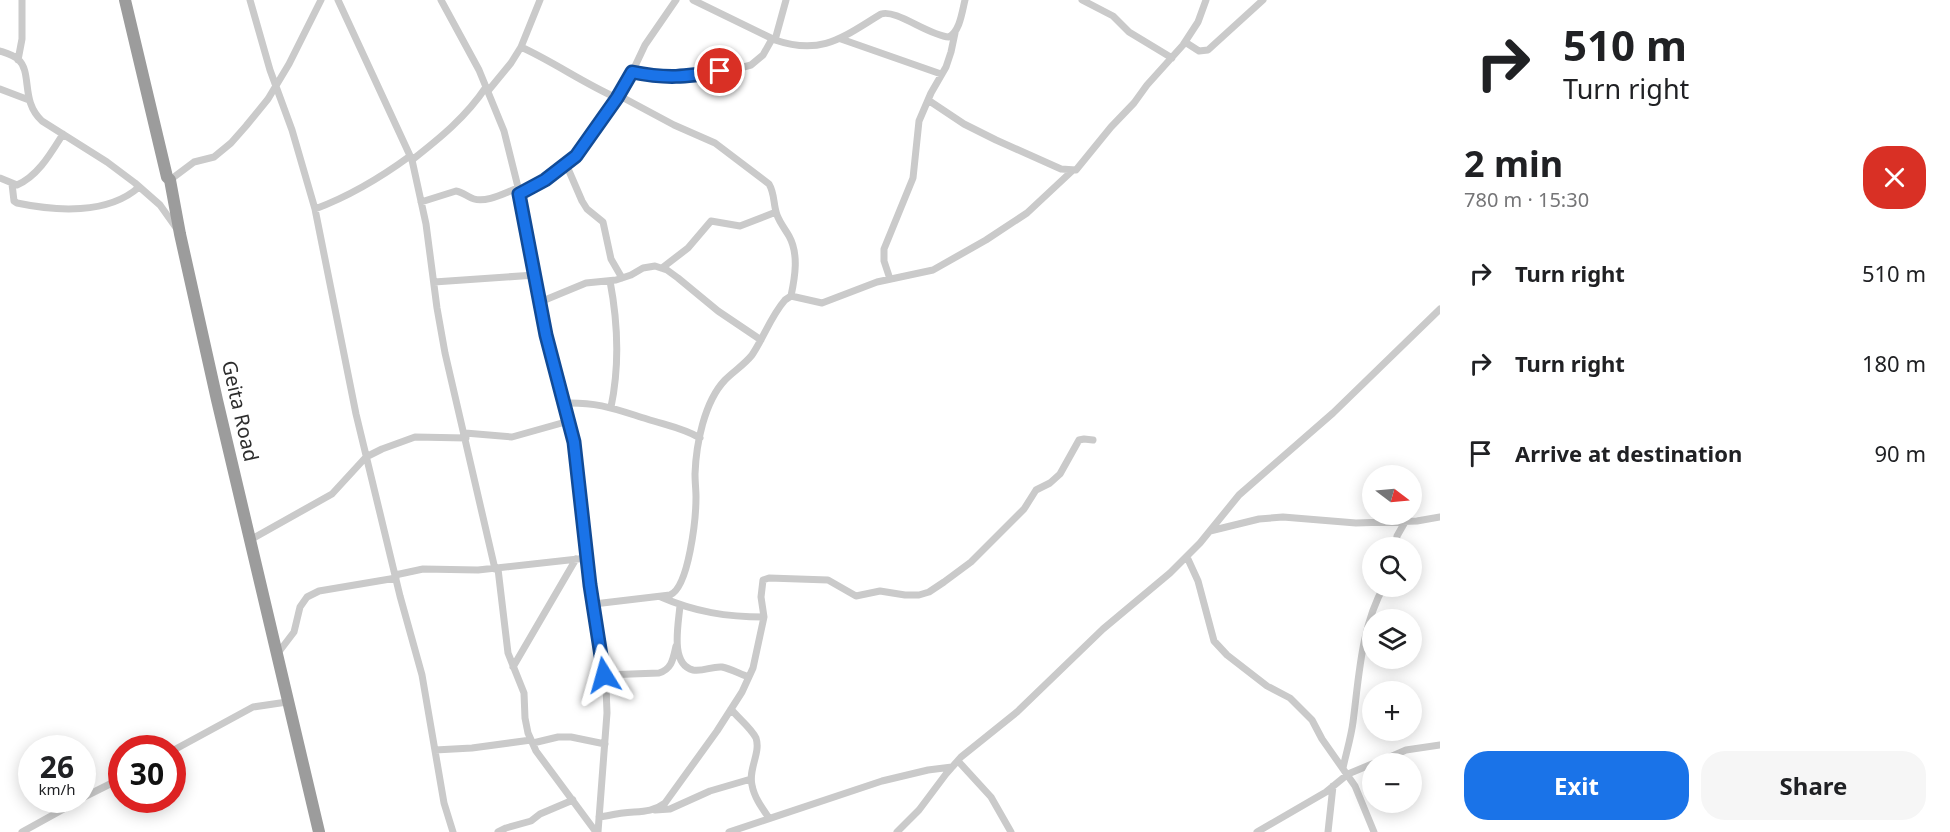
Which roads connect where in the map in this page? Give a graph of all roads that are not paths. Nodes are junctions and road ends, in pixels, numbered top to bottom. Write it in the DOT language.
graph roads {
  1 [pos="22,0"];
  2 [pos="125,0"];
  3 [pos="250,0"];
  4 [pos="321,0"];
  5 [pos="338,0"];
  6 [pos="441,0"];
  7 [pos="540,0"];
  8 [pos="676,0"];
  9 [pos="693,0"];
  10 [pos="786,0"];
  11 [pos="965,0"];
  12 [pos="1082,0"];
  13 [pos="1206,0"];
  14 [pos="1263,0"];
  15 [pos="955,33"];
  16 [pos="774,39"];
  17 [pos="841,39"];
  18 [pos="1185,42"];
  19 [pos="521,47"];
  20 [pos="0,51"];
  21 [pos="1172,58"];
  22 [pos="18,60"];
  23 [pos="632,72"];
  24 [pos="941,74"];
  25 [pos="277,84"];
  26 [pos="0,89"];
  27 [pos="487,89"];
  28 [pos="618,97"];
  29 [pos="29,100"];
  30 [pos="928,100"];
  31 [pos="63,134"];
  32 [pos="411,158"];
  33 [pos="566,164"];
  34 [pos="1072,171"];
  35 [pos="0,178"];
  36 [pos="170,180"];
  37 [pos="12,184"];
  38 [pos="139,187"];
  39 [pos="519,190"];
  40 [pos="421,202"];
  41 [pos="315,209"];
  42 [pos="776,212"];
  43 [pos="180,234"];
  44 [pos="662,268"];
  45 [pos="535,275"];
  46 [pos="622,278"];
  47 [pos="890,279"];
  48 [pos="610,281"];
  49 [pos="434,282"];
  50 [pos="791,296"];
  51 [pos="540,302"];
  52 [pos="1440,309"];
  53 [pos="761,340"];
  54 [pos="564,404"];
  55 [pos="611,407"];
  56 [pos="569,421"];
  57 [pos="465,436"];
  58 [pos="700,438"];
  59 [pos="1093,440"];
  60 [pos="366,457"];
  61 [pos="1440,517"];
  62 [pos="1422,520"];
  63 [pos="1362,523"];
  64 [pos="1210,531"];
  65 [pos="250,540"];
  66 [pos="1187,557"];
  67 [pos="587,558"];
  68 [pos="576,560"];
  69 [pos="497,569"];
  70 [pos="396,577"];
  71 [pos="659,596"];
  72 [pos="1379,597"];
  73 [pos="594,604"];
  74 [pos="680,605"];
  75 [pos="764,617"];
  76 [pos="676,644"];
  77 [pos="276,655"];
  78 [pos="513,667"];
  79 [pos="604,675"];
  80 [pos="749,677"];
  81 [pos="287,702"];
  82 [pos="731,710"];
  83 [pos="532,742"];
  84 [pos="186,743"];
  85 [pos="605,744"];
  86 [pos="1440,745"];
  87 [pos="435,750"];
  88 [pos="1399,753"];
  89 [pos="958,761"];
  90 [pos="952,767"];
  91 [pos="1362,767"];
  92 [pos="1345,771"];
  93 [pos="751,779"];
  94 [pos="1334,786"];
  95 [pos="573,800"];
  96 [pos="652,810"];
  97 [pos="56,813"];
  98 [pos="599,817"];
  99 [pos="769,818"];
  100 [pos="22,832"];
  101 [pos="319,832"];
  102 [pos="453,832"];
  103 [pos="498,832"];
  104 [pos="597,832"];
  105 [pos="729,832"];
  106 [pos="897,832"];
  107 [pos="1011,832"];
  108 [pos="1257,832"];
  109 [pos="1328,832"];
  110 [pos="1374,832"];
  1 -- 22 [label="street"];
  2 -- 36 [label="highway, Geita Road"];
  3 -- 25 [label="street"];
  4 -- 25 [label="street"];
  5 -- 32 [label="street"];
  6 -- 27 [label="street"];
  7 -- 19 [label="street"];
  8 -- 23 [label="street"];
  9 -- 16 [label="street"];
  10 -- 16 [label="street"];
  11 -- 15 [label="street"];
  12 -- 21 [label="street"];
  13 -- 18 [label="street"];
  14 -- 18 [label="street"];
  15 -- 17 [label="street"];
  15 -- 24 [label="street"];
  16 -- 17 [label="street"];
  16 -- 23 [label="street"];
  17 -- 24 [label="street"];
  18 -- 21 [label="street"];
  19 -- 27 [label="street"];
  19 -- 28 [label="street"];
  20 -- 22 [label="street"];
  21 -- 34 [label="street"];
  22 -- 29 [label="street"];
  23 -- 28 [label="street"];
  24 -- 30 [label="street"];
  25 -- 36 [label="street"];
  25 -- 41 [label="street"];
  26 -- 29 [label="street"];
  27 -- 32 [label="street"];
  27 -- 39 [label="street"];
  28 -- 33 [label="street"];
  28 -- 42 [label="street"];
  29 -- 31 [label="street"];
  30 -- 34 [label="street"];
  30 -- 47 [label="street"];
  31 -- 37 [label="street"];
  31 -- 38 [label="street"];
  32 -- 40 [label="street"];
  32 -- 41 [label="street"];
  33 -- 39 [label="street"];
  33 -- 46 [label="street"];
  34 -- 47 [label="street"];
  35 -- 37 [label="street"];
  36 -- 43 [label="highway, Geita Road"];
  37 -- 38 [label="street"];
  38 -- 43 [label="street"];
  39 -- 40 [label="street"];
  39 -- 45 [label="street"];
  40 -- 49 [label="street"];
  41 -- 60 [label="street"];
  42 -- 44 [label="street"];
  42 -- 50 [label="street"];
  43 -- 65 [label="highway, Geita Road"];
  44 -- 46 [label="street"];
  44 -- 53 [label="street"];
  45 -- 49 [label="street"];
  45 -- 51 [label="street"];
  46 -- 48 [label="street"];
  47 -- 50 [label="street"];
  48 -- 51 [label="street"];
  48 -- 55 [label="street"];
  49 -- 57 [label="street"];
  50 -- 53 [label="street"];
  51 -- 54 [label="street"];
  52 -- 64 [label="street"];
  53 -- 58 [label="street"];
  54 -- 55 [label="street"];
  54 -- 56 [label="street"];
  55 -- 58 [label="street"];
  56 -- 57 [label="street"];
  56 -- 67 [label="street"];
  57 -- 60 [label="street"];
  57 -- 69 [label="street"];
  58 -- 71 [label="street"];
  59 -- 75 [label="street"];
  60 -- 65 [label="street"];
  60 -- 70 [label="street"];
  61 -- 62 [label="street"];
  63 -- 64 [label="street"];
  64 -- 66 [label="street"];
  65 -- 77 [label="highway, Geita Road"];
  66 -- 89 [label="street"];
  66 -- 92 [label="street"];
  67 -- 68 [label="street"];
  67 -- 73 [label="street"];
  68 -- 69 [label="street"];
  68 -- 78 [label="street"];
  69 -- 70 [label="street"];
  69 -- 78 [label="street"];
  70 -- 77 [label="street"];
  70 -- 87 [label="street"];
  71 -- 73 [label="street"];
  71 -- 74 [label="street"];
  72 -- 92 [label="street"];
  73 -- 79 [label="street"];
  74 -- 75 [label="street"];
  74 -- 76 [label="street"];
  75 -- 80 [label="street"];
  76 -- 79 [label="street"];
  76 -- 80 [label="street"];
  77 -- 81 [label="highway, Geita Road"];
  78 -- 83 [label="street"];
  79 -- 85 [label="street"];
  80 -- 82 [label="street"];
  81 -- 84 [label="street"];
  81 -- 101 [label="highway, Geita Road"];
  82 -- 93 [label="street"];
  82 -- 96 [label="street"];
  83 -- 85 [label="street"];
  83 -- 87 [label="street"];
  83 -- 95 [label="street"];
  85 -- 98 [label="street"];
  86 -- 88 [label="street"];
  87 -- 102 [label="street"];
  89 -- 90 [label="street"];
  89 -- 107 [label="street"];
  90 -- 99 [label="street"];
  90 -- 106 [label="street"];
  91 -- 92 [label="street"];
  92 -- 94 [label="street"];
  92 -- 110 [label="street"];
  93 -- 96 [label="street"];
  93 -- 99 [label="street"];
  94 -- 108 [label="street"];
  94 -- 109 [label="street"];
  95 -- 103 [label="street"];
  95 -- 104 [label="street"];
  96 -- 98 [label="street"];
  97 -- 100 [label="street"];
  98 -- 104 [label="street"];
  99 -- 105 [label="street"];
}
